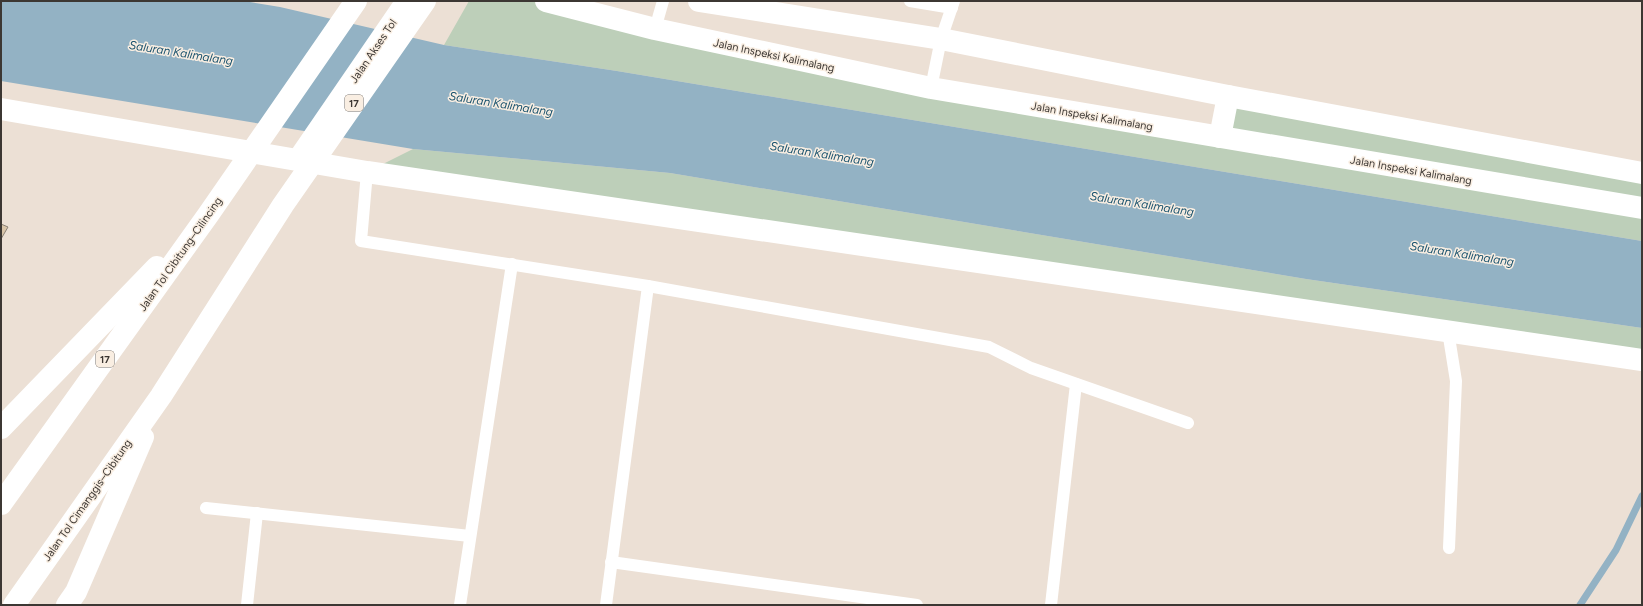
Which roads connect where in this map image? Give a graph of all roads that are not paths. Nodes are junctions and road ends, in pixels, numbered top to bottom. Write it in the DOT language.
graph roads {
  1 [pos="356,1"];
  2 [pos="368,1"];
  3 [pos="407,1"];
  4 [pos="425,1"];
  5 [pos="546,1"];
  6 [pos="663,1"];
  7 [pos="699,1"];
  8 [pos="910,1"];
  9 [pos="953,4"];
  10 [pos="655,29"];
  11 [pos="941,39"];
  12 [pos="931,88"];
  13 [pos="1228,96"];
  14 [pos="1,109"];
  15 [pos="1220,137"];
  16 [pos="262,154"];
  17 [pos="298,160"];
  18 [pos="367,172"];
  19 [pos="1642,172"];
  20 [pos="1642,208"];
  21 [pos="208,214"];
  22 [pos="512,264"];
  23 [pos="648,286"];
  24 [pos="1448,331"];
  25 [pos="1642,360"];
  26 [pos="1076,384"];
  27 [pos="161,396"];
  28 [pos="1188,423"];
  29 [pos="1,428"];
  30 [pos="1,504"];
  31 [pos="206,508"];
  32 [pos="257,512"];
  33 [pos="470,536"];
  34 [pos="1449,548"];
  35 [pos="611,562"];
  36 [pos="14,605"];
  37 [pos="67,605"];
  38 [pos="247,605"];
  39 [pos="460,605"];
  40 [pos="606,605"];
  41 [pos="917,605"];
  42 [pos="1051,605"];
  1 -- 21 [label="main road, Jalan Tol Cibitung–Cilincing / 17"];
  2 -- 16 [label="main road"];
  3 -- 17 [label="main road, Jalan Akses Tol"];
  4 -- 27 [label="main road, 17"];
  5 -- 10 [label="main road, Jalan Inspeksi Kalimalang"];
  6 -- 10 [label="lane"];
  7 -- 11 [label="main road"];
  8 -- 9 [label="lane"];
  9 -- 11 [label="lane"];
  10 -- 12 [label="main road, Jalan Inspeksi Kalimalang"];
  11 -- 12 [label="lane"];
  11 -- 13 [label="main road"];
  12 -- 15 [label="main road, Jalan Inspeksi Kalimalang"];
  13 -- 15 [label="main road"];
  13 -- 19 [label="main road"];
  14 -- 16 [label="main road"];
  15 -- 20 [label="main road, Jalan Inspeksi Kalimalang"];
  16 -- 17 [label="main road"];
  17 -- 18 [label="main road"];
  18 -- 22 [label="lane"];
  18 -- 24 [label="main road"];
  21 -- 29 [label="main road"];
  21 -- 30 [label="main road, Jalan Tol Cibitung–Cilincing / 17"];
  22 -- 23 [label="lane"];
  22 -- 33 [label="lane"];
  23 -- 26 [label="lane"];
  23 -- 35 [label="lane"];
  24 -- 25 [label="main road"];
  24 -- 34 [label="lane"];
  26 -- 28 [label="lane"];
  26 -- 42 [label="lane"];
  27 -- 36 [label="main road, Jalan Tol Cimanggis–Cibitung / 17"];
  27 -- 37 [label="main road"];
  31 -- 32 [label="lane"];
  32 -- 33 [label="lane"];
  32 -- 38 [label="lane"];
  33 -- 39 [label="lane"];
  35 -- 40 [label="lane"];
  35 -- 41 [label="lane"];
}
